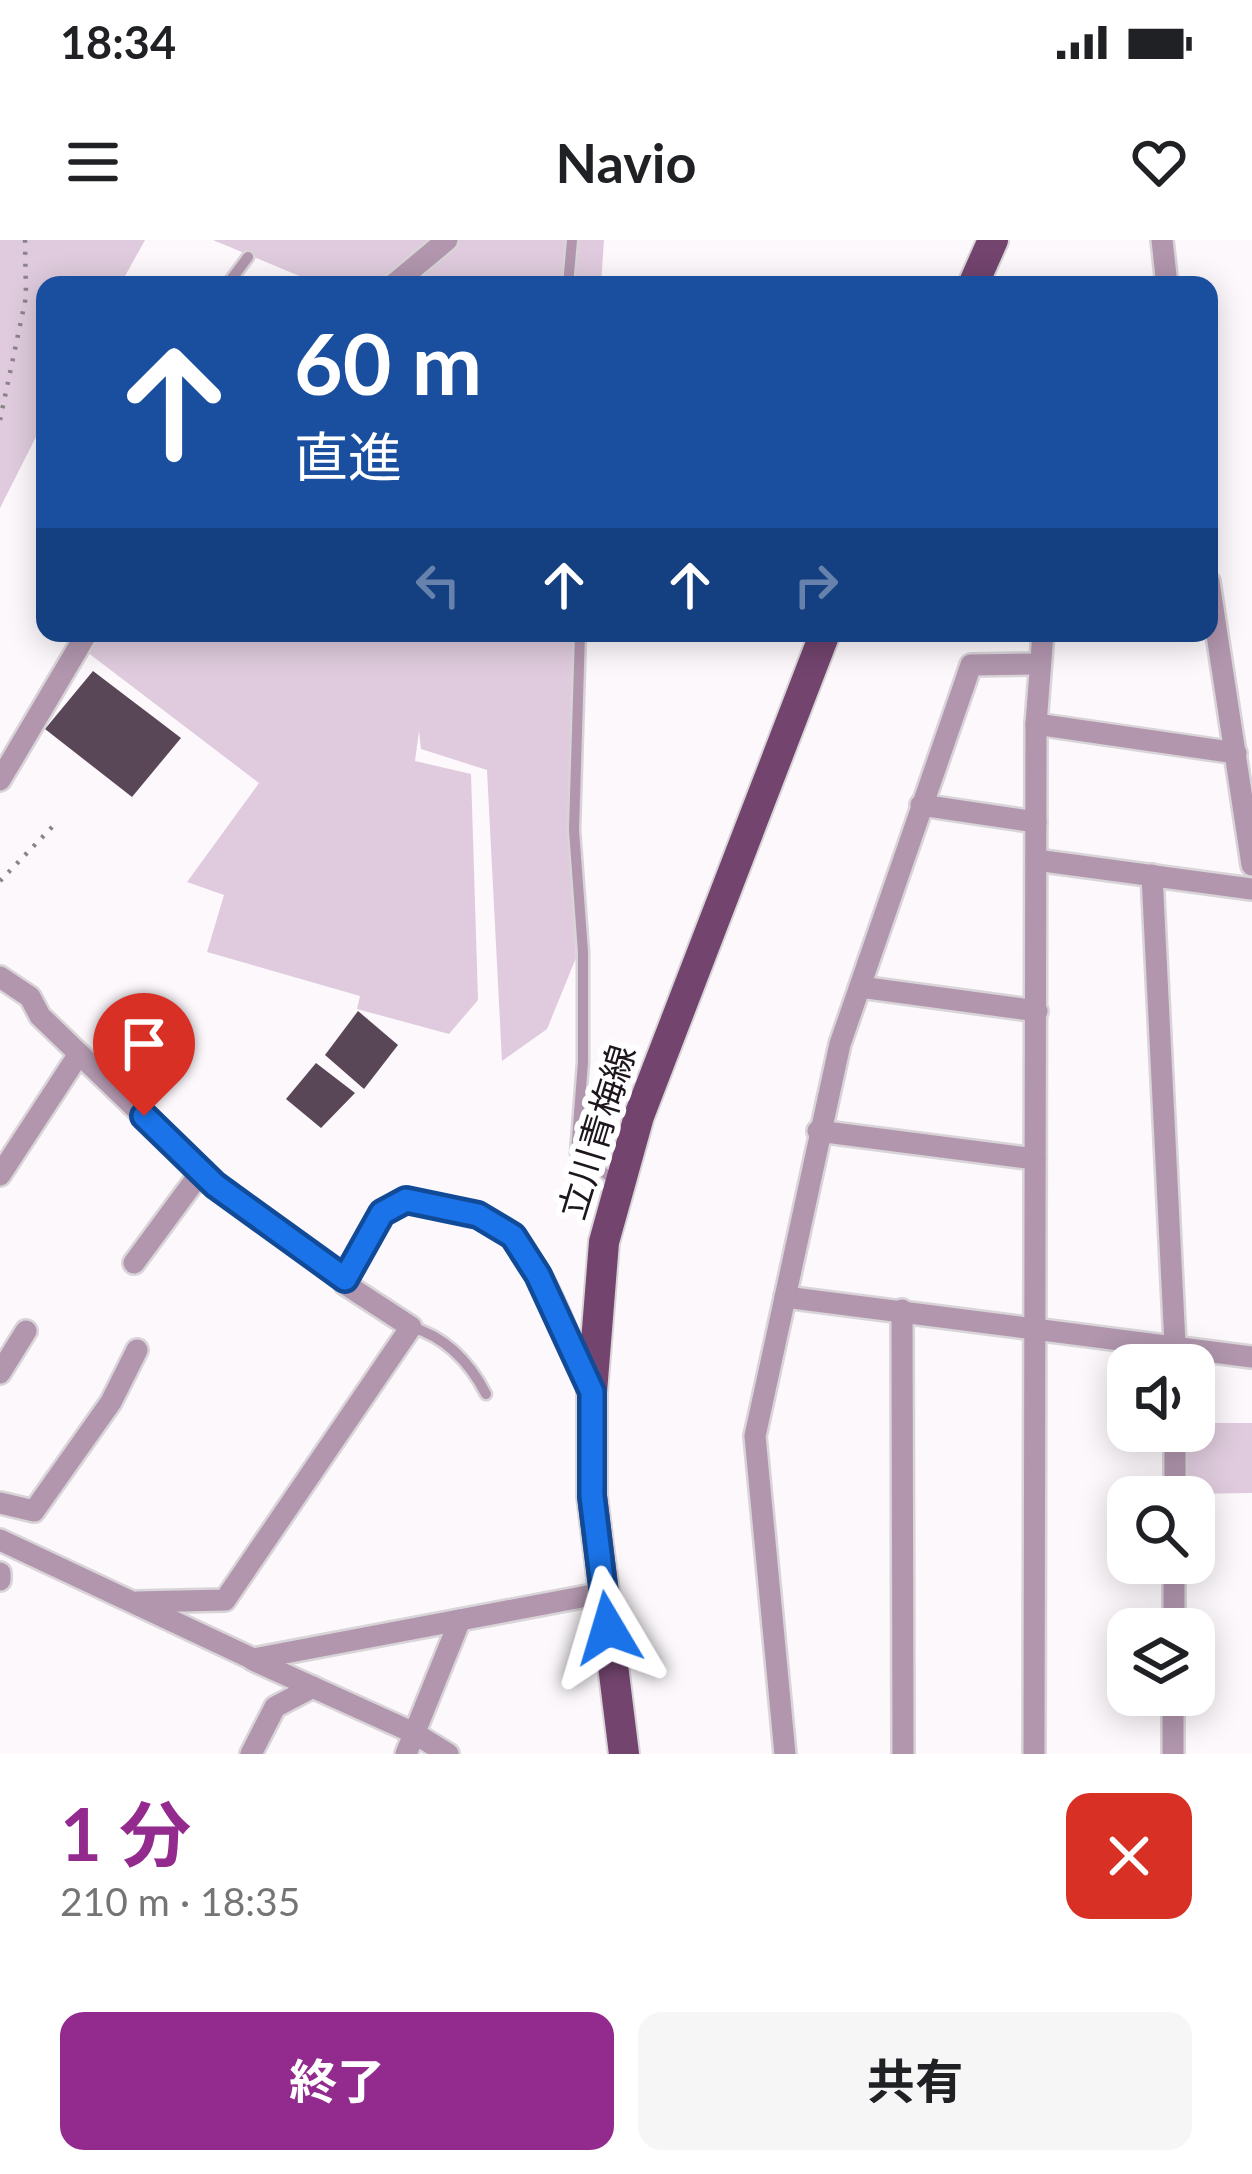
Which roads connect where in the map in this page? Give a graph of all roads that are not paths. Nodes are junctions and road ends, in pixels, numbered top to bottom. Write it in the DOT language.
graph roads {
  1 [pos="447,240"];
  2 [pos="572,240"];
  3 [pos="992,240"];
  4 [pos="1162,240"];
  5 [pos="248,257"];
  6 [pos="234,276"];
  7 [pos="404,276"];
  8 [pos="569,276"];
  9 [pos="978,276"];
  10 [pos="1166,276"];
  11 [pos="1218,641"];
  12 [pos="82,642"];
  13 [pos="580,642"];
  14 [pos="821,642"];
  15 [pos="1042,642"];
  16 [pos="1039,664"];
  17 [pos="1036,724"];
  18 [pos="1236,752"];
  19 [pos="0,780"];
  20 [pos="921,805"];
  21 [pos="1036,822"];
  22 [pos="1036,860"];
  23 [pos="1252,865"];
  24 [pos="1152,875"];
  25 [pos="1252,889"];
  26 [pos="0,976"];
  27 [pos="860,987"];
  28 [pos="1037,1010"];
  29 [pos="79,1054"];
  30 [pos="818,1132"];
  31 [pos="1035,1160"];
  32 [pos="201,1172"];
  33 [pos="0,1175"];
  34 [pos="617,1182"];
  35 [pos="134,1263"];
  36 [pos="345,1279"];
  37 [pos="785,1297"];
  38 [pos="902,1310"];
  39 [pos="411,1327"];
  40 [pos="1036,1328"];
  41 [pos="26,1331"];
  42 [pos="1116,1344"];
  43 [pos="1175,1344"];
  44 [pos="137,1350"];
  45 [pos="1215,1357"];
  46 [pos="1252,1357"];
  47 [pos="0,1373"];
  48 [pos="592,1392"];
  49 [pos="486,1394"];
  50 [pos="0,1502"];
  51 [pos="0,1540"];
  52 [pos="603,1593"];
  53 [pos="130,1603"];
  54 [pos="460,1620"];
  55 [pos="253,1659"];
  56 [pos="313,1688"];
  57 [pos="1173,1716"];
  58 [pos="410,1744"];
  59 [pos="250,1754"];
  60 [pos="448,1754"];
  61 [pos="624,1754"];
  62 [pos="784,1754"];
  63 [pos="902,1754"];
  64 [pos="1034,1754"];
  65 [pos="1173,1754"];
  1 -- 7 [label="street"];
  2 -- 8 [label="lane"];
  3 -- 9 [label="main road"];
  4 -- 10 [label="street"];
  5 -- 6 [label="lane"];
  11 -- 18 [label="street"];
  12 -- 19 [label="street"];
  13 -- 34 [label="lane"];
  14 -- 34 [label="main road, 立川青梅線"];
  15 -- 16 [label="street"];
  16 -- 17 [label="street"];
  16 -- 20 [label="street"];
  17 -- 18 [label="street"];
  17 -- 21 [label="street"];
  18 -- 23 [label="street"];
  20 -- 21 [label="street"];
  20 -- 27 [label="street"];
  21 -- 22 [label="street"];
  22 -- 24 [label="street"];
  22 -- 28 [label="street"];
  24 -- 25 [label="street"];
  24 -- 43 [label="street"];
  26 -- 29 [label="street"];
  27 -- 28 [label="street"];
  27 -- 30 [label="street"];
  28 -- 31 [label="street"];
  29 -- 32 [label="street"];
  29 -- 33 [label="street"];
  30 -- 31 [label="street"];
  30 -- 37 [label="street"];
  31 -- 40 [label="street"];
  32 -- 35 [label="street"];
  32 -- 36 [label="street"];
  34 -- 48 [label="main road, 立川青梅線"];
  36 -- 39 [label="street"];
  36 -- 48 [label="street"];
  37 -- 38 [label="street"];
  37 -- 62 [label="street"];
  38 -- 40 [label="street"];
  38 -- 63 [label="street"];
  39 -- 49 [label="lane"];
  39 -- 53 [label="street"];
  40 -- 42 [label="street"];
  40 -- 64 [label="street"];
  41 -- 47 [label="street"];
  44 -- 50 [label="street"];
  45 -- 46 [label="street"];
  48 -- 52 [label="main road, 立川青梅線"];
  51 -- 53 [label="street"];
  52 -- 54 [label="street"];
  52 -- 61 [label="main road, 立川青梅線"];
  53 -- 55 [label="street"];
  54 -- 55 [label="street"];
  54 -- 58 [label="street"];
  55 -- 56 [label="street"];
  56 -- 58 [label="street"];
  56 -- 59 [label="street"];
  57 -- 65 [label="street"];
  58 -- 60 [label="street"];
}
